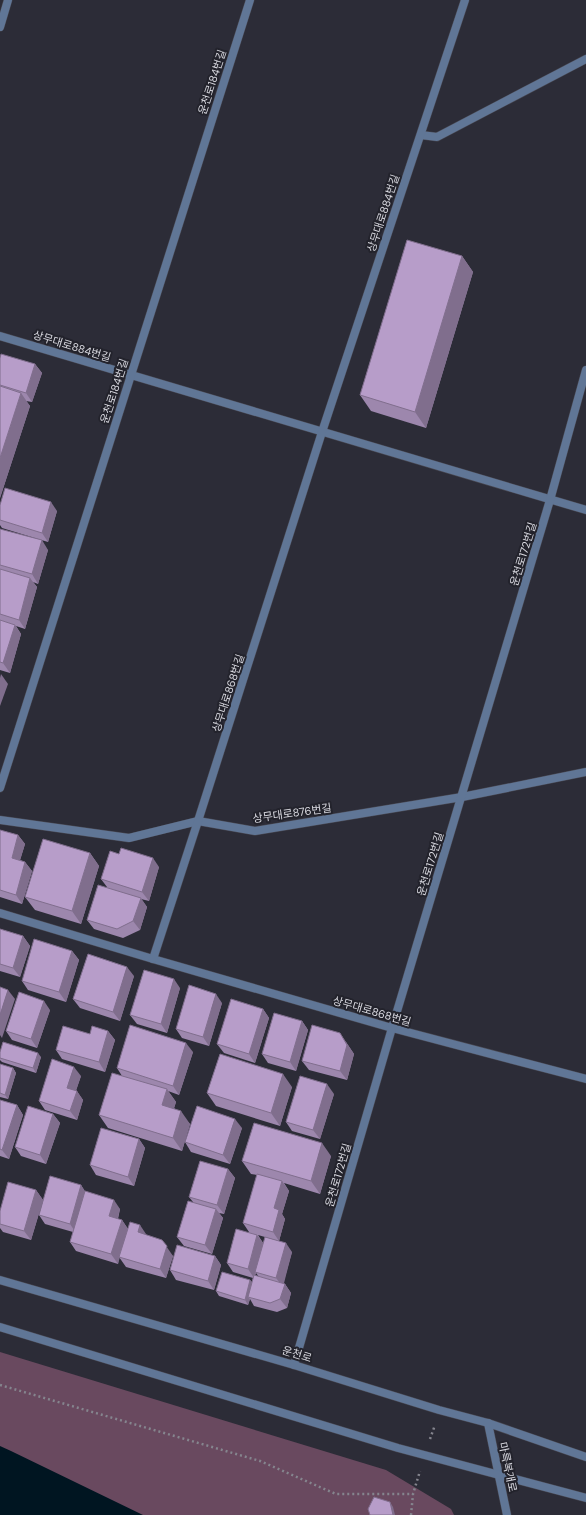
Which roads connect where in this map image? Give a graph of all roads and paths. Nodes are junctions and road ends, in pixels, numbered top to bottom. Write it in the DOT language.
graph roads {
  1 [pos="8,0"];
  2 [pos="250,0"];
  3 [pos="465,0"];
  4 [pos="0,28"];
  5 [pos="586,59"];
  6 [pos="421,134"];
  7 [pos="0,336"];
  8 [pos="586,370"];
  9 [pos="131,375"];
  10 [pos="322,432"];
  11 [pos="550,500"];
  12 [pos="586,510"];
  13 [pos="586,772"];
  14 [pos="0,788"];
  15 [pos="462,797"];
  16 [pos="0,820"];
  17 [pos="198,821"];
  18 [pos="0,913"];
  19 [pos="153,959"];
  20 [pos="392,1028"];
  21 [pos="586,1079"];
  22 [pos="0,1280"];
  23 [pos="0,1327"];
  24 [pos="294,1365"];
  25 [pos="0,1385"];
  26 [pos="488,1423"];
  27 [pos="586,1457"];
  28 [pos="499,1475"];
  29 [pos="413,1494"];
  30 [pos="586,1498"];
  31 [pos="507,1515"];
  1 -- 4 [label="street"];
  2 -- 9 [label="street, 운천로184번길"];
  3 -- 6 [label="street, 상무대로884번길"];
  5 -- 6 [label="street"];
  6 -- 10 [label="street, 상무대로884번길"];
  7 -- 9 [label="street, 상무대로884번길"];
  8 -- 11 [label="street, 운천로172번길"];
  9 -- 10 [label="street, 상무대로884번길"];
  9 -- 14 [label="street, 운천로184번길"];
  10 -- 11 [label="street, 상무대로884번길"];
  10 -- 17 [label="street, 상무대로868번길"];
  11 -- 12 [label="street, 상무대로884번길"];
  11 -- 15 [label="street, 운천로172번길"];
  13 -- 15 [label="street, 상무대로876번길"];
  15 -- 17 [label="street, 상무대로876번길"];
  15 -- 20 [label="street, 운천로172번길"];
  16 -- 17 [label="street, 상무대로876번길"];
  17 -- 19 [label="street, 상무대로868번길"];
  18 -- 19 [label="street, 상무대로868번길"];
  19 -- 20 [label="street, 상무대로868번길"];
  20 -- 21 [label="street, 상무대로868번길"];
  20 -- 24 [label="street, 운천로172번길"];
  22 -- 24 [label="street, 운천로"];
  23 -- 28 [label="street"];
  24 -- 26 [label="street, 운천로"];
  25 -- 29 [label="path"];
  26 -- 27 [label="street, 운천로"];
  26 -- 28 [label="street, 마륵복개로"];
  28 -- 30 [label="street"];
  28 -- 31 [label="street, 마륵복개로"];
}
